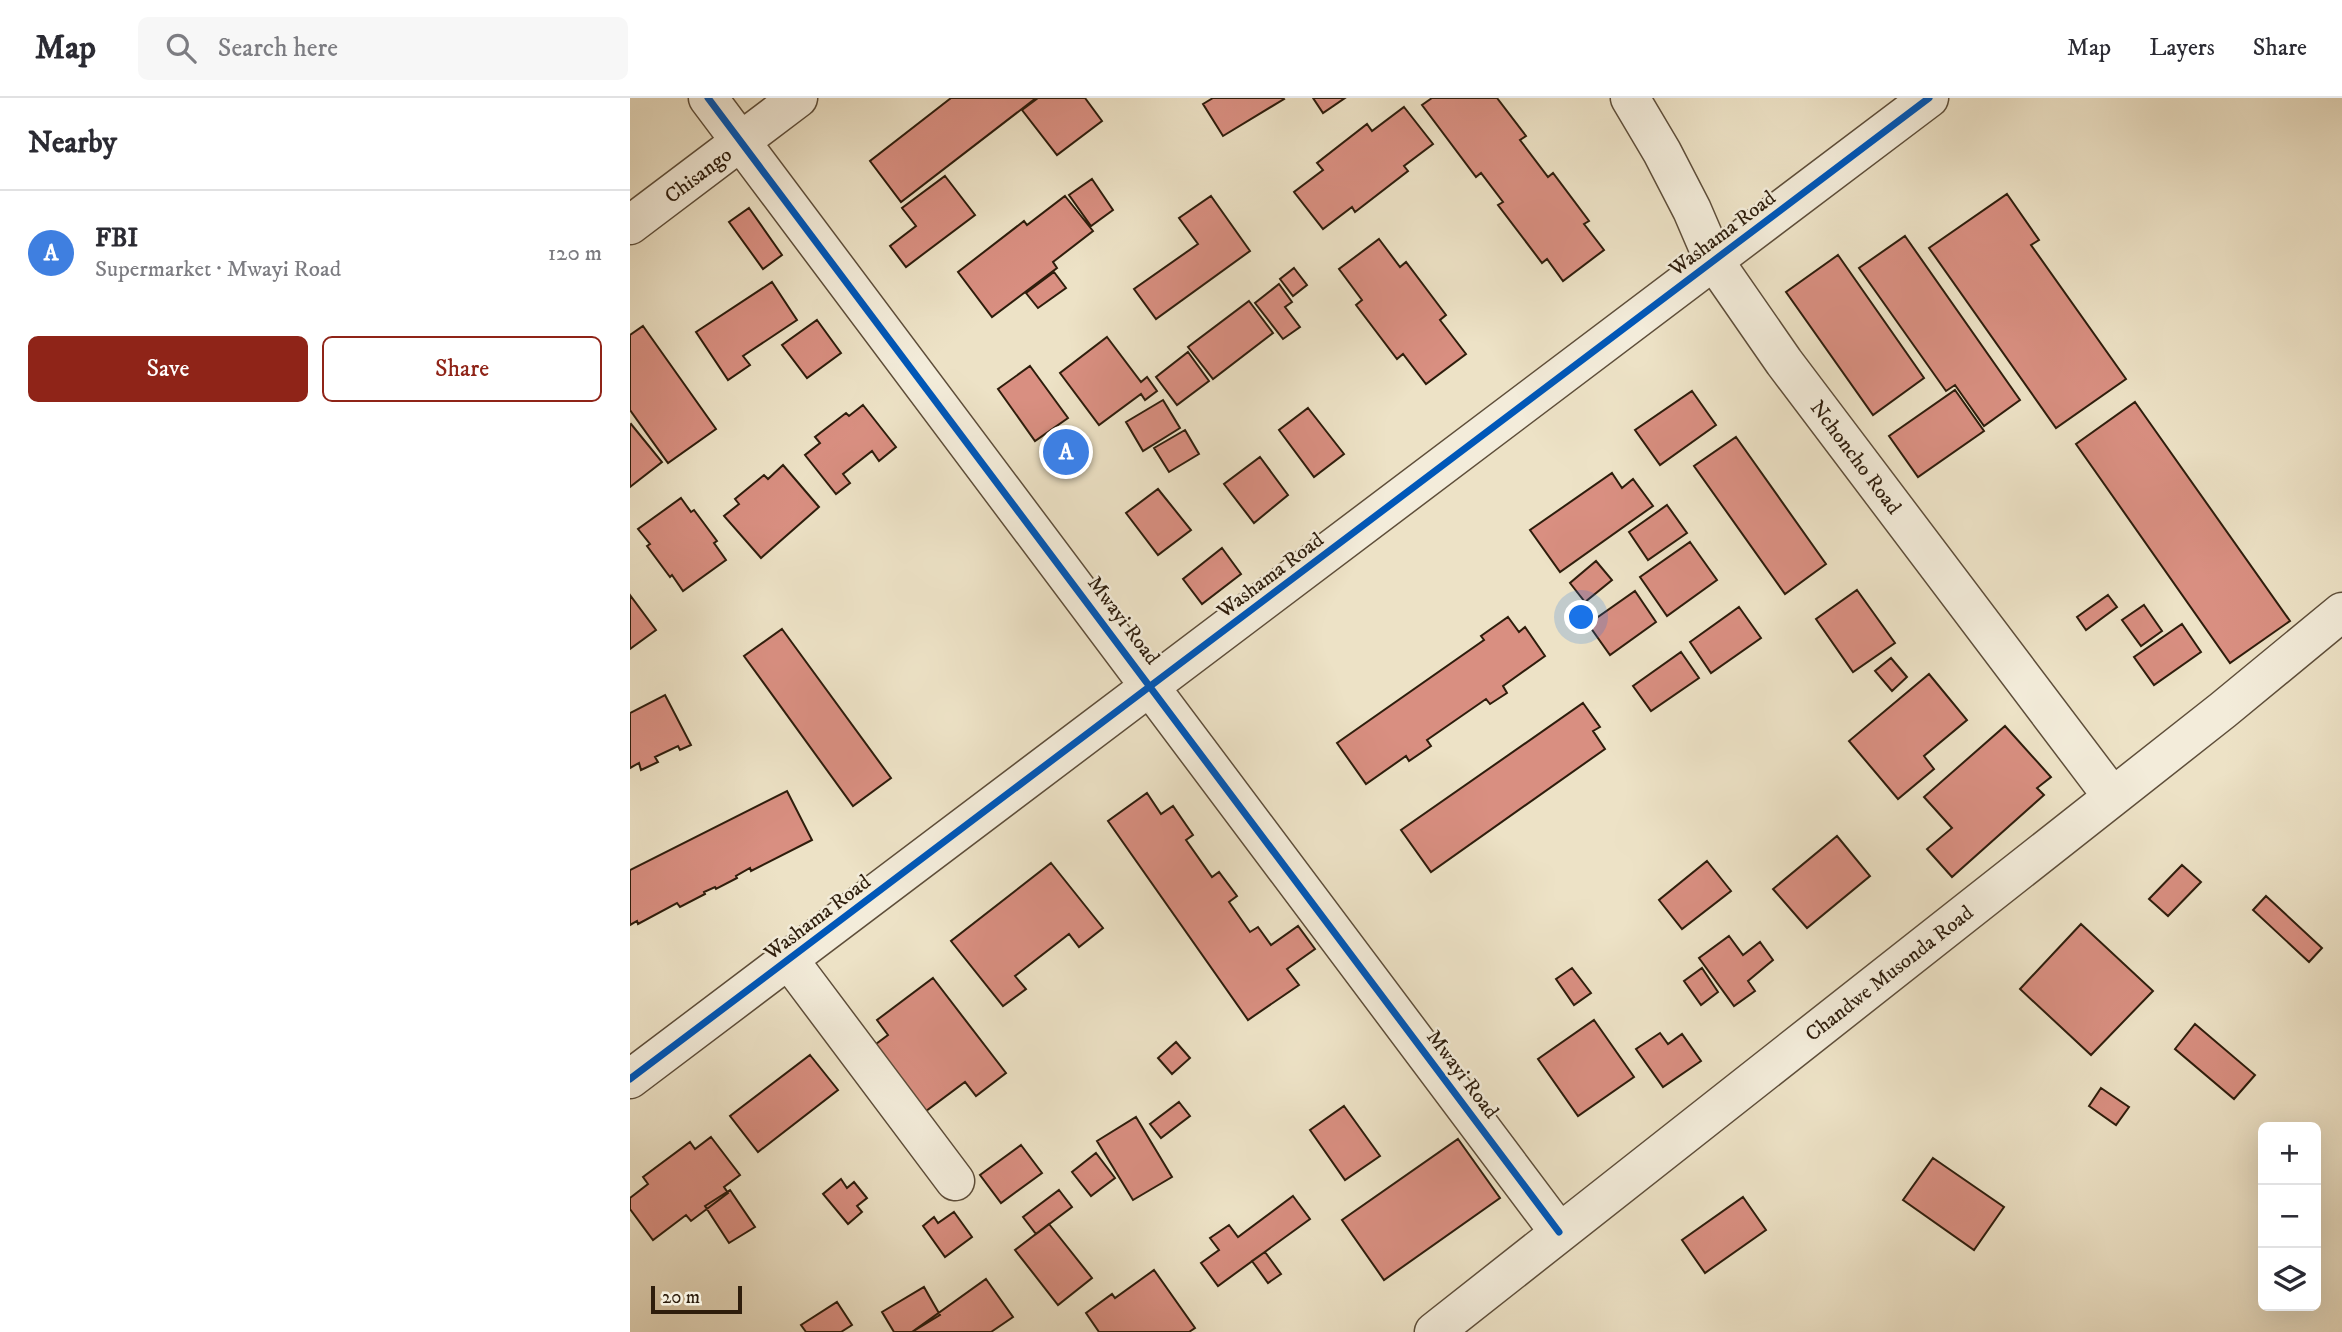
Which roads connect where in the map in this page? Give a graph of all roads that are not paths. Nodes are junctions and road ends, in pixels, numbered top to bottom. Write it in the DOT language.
graph roads {
  1 [pos="708,98"];
  2 [pos="798,98"];
  3 [pos="1630,98"];
  4 [pos="1929,98"];
  5 [pos="742,142"];
  6 [pos="630,225"];
  7 [pos="1714,261"];
  8 [pos="2342,612"];
  9 [pos="1152,686"];
  10 [pos="2112,796"];
  11 [pos="789,960"];
  12 [pos="630,1079"];
  13 [pos="955,1181"];
  14 [pos="1559,1232"];
  15 [pos="1434,1332"];
  1 -- 5 [label="street, Mwayi Road"];
  2 -- 5 [label="street, Chisango"];
  3 -- 7 [label="street, Nchoncho Road"];
  4 -- 7 [label="street, Washama Road"];
  5 -- 6 [label="street, Chisango"];
  5 -- 9 [label="street, Mwayi Road"];
  7 -- 9 [label="street, Washama Road"];
  7 -- 10 [label="street, Nchoncho Road"];
  8 -- 10 [label="street, Chandwe Musonda Road"];
  9 -- 11 [label="street, Washama Road"];
  9 -- 14 [label="street, Mwayi Road"];
  10 -- 14 [label="street, Chandwe Musonda Road"];
  11 -- 12 [label="street, Washama Road"];
  11 -- 13 [label="street"];
  14 -- 15 [label="street, Chandwe Musonda Road"];
}
